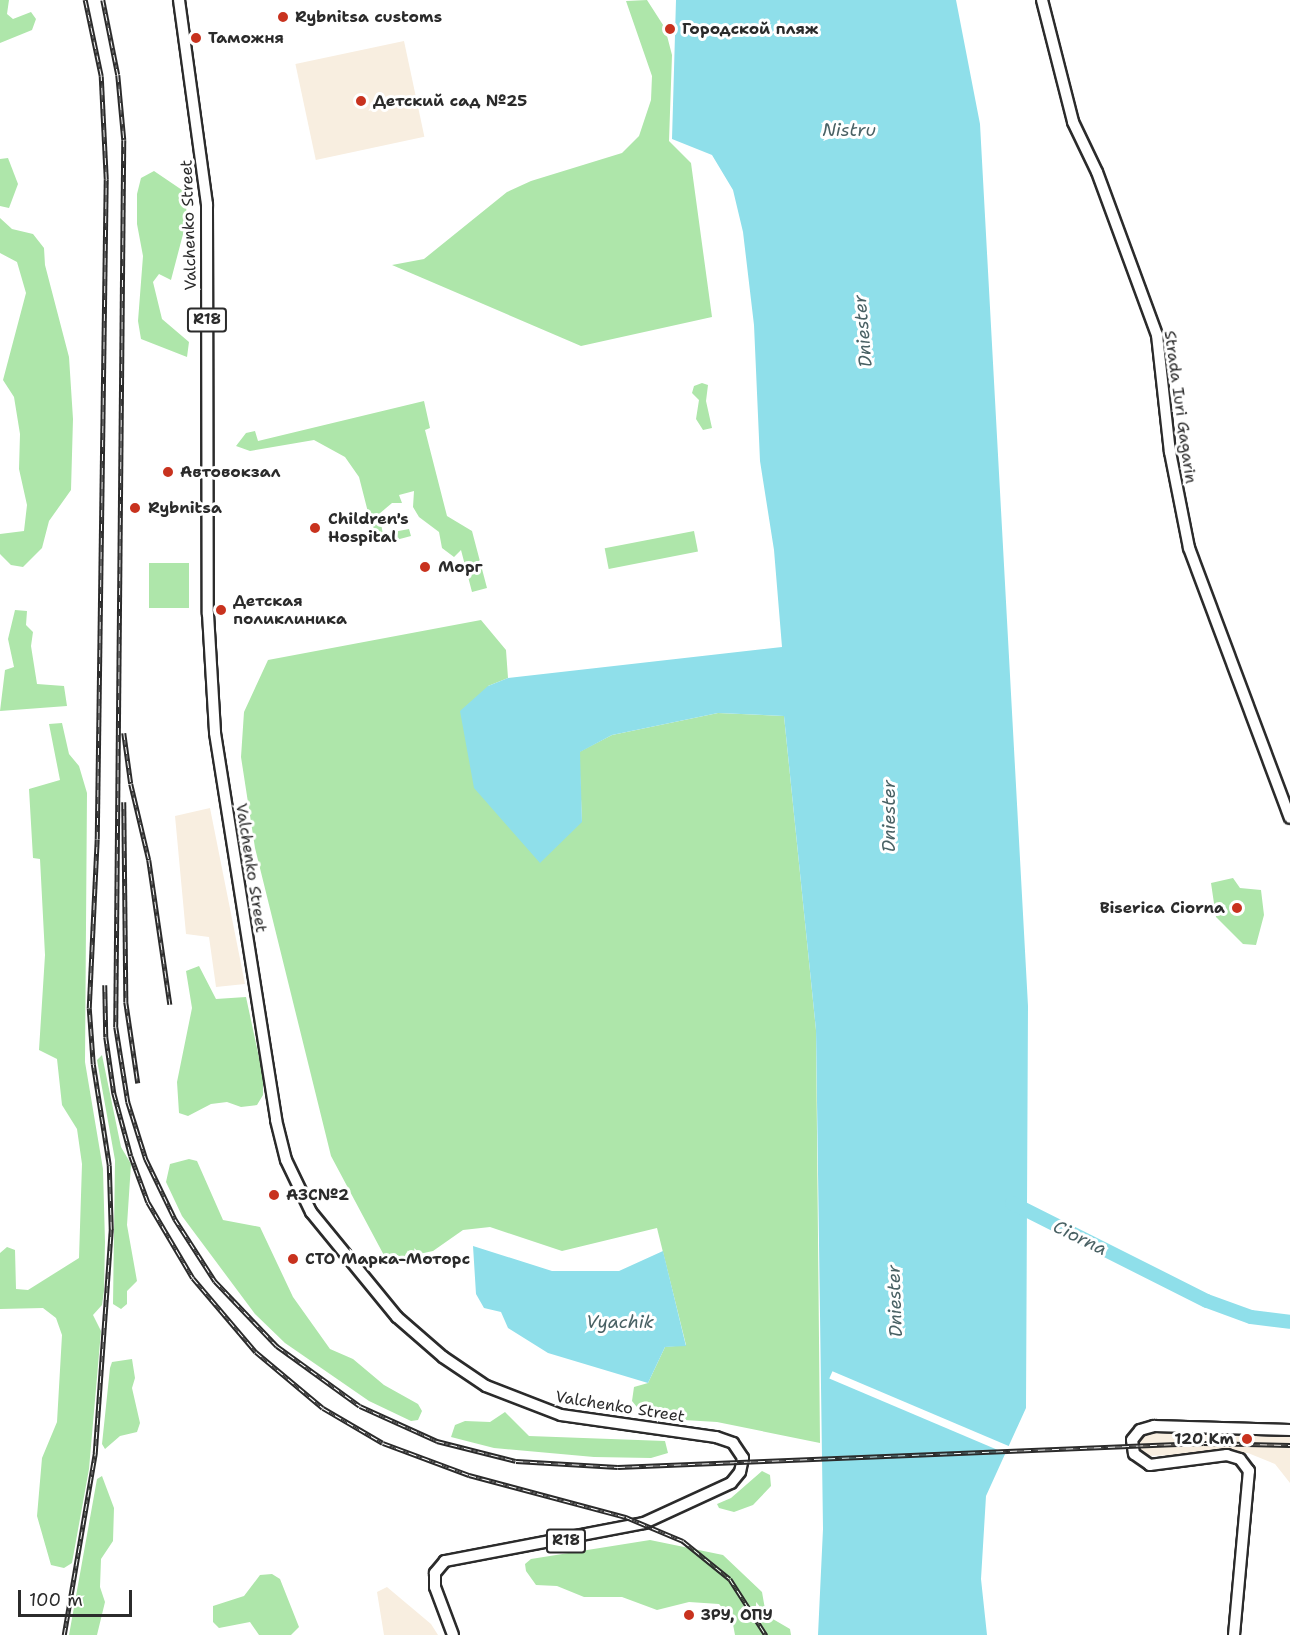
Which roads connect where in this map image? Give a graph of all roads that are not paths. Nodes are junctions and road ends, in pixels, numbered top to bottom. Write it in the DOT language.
graph roads {
  1 [pos="179,0"];
  2 [pos="1042,0"];
  3 [pos="1290,818"];
  4 [pos="1290,1430"];
  5 [pos="453,1635"];
  6 [pos="1234,1635"];
  1 -- 5 [label="main road, Valchenko Street / R18"];
  2 -- 3 [label="main road, Strada Iuri Gagarin"];
  4 -- 6 [label="main road"];
}
